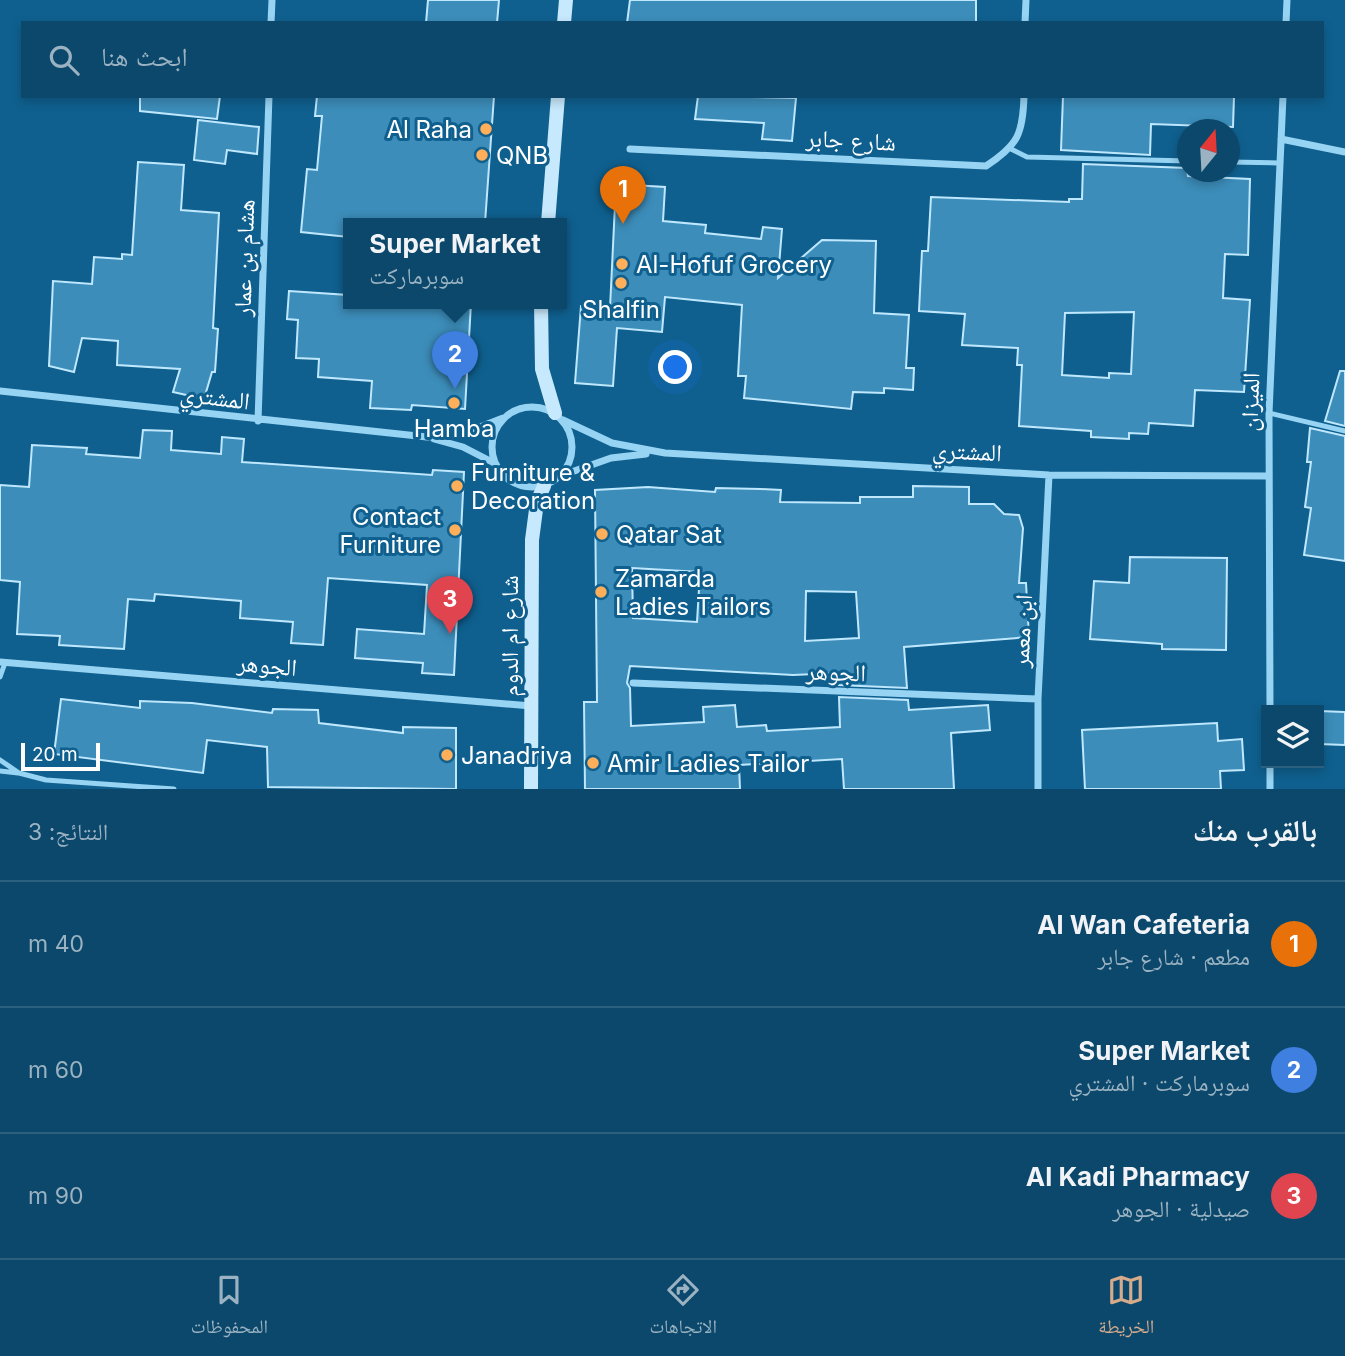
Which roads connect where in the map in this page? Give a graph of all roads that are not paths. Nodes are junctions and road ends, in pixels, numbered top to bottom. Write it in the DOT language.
graph roads {
  1 [pos="272,0"];
  2 [pos="566,0"];
  3 [pos="1026,0"];
  4 [pos="1287,0"];
  5 [pos="271,21"];
  6 [pos="564,21"];
  7 [pos="1025,21"];
  8 [pos="1286,21"];
  9 [pos="269,98"];
  10 [pos="558,98"];
  11 [pos="1024,98"];
  12 [pos="1283,98"];
  13 [pos="1281,139"];
  14 [pos="630,149"];
  15 [pos="1011,149"];
  16 [pos="1345,152"];
  17 [pos="1177,161"];
  18 [pos="1240,162"];
  19 [pos="1279,163"];
  20 [pos="548,218"];
  21 [pos="541,309"];
  22 [pos="0,391"];
  23 [pos="1269,413"];
  24 [pos="559,417"];
  25 [pos="503,418"];
  26 [pos="258,421"];
  27 [pos="1345,431"];
  28 [pos="426,437"];
  29 [pos="664,453"];
  30 [pos="496,464"];
  31 [pos="561,475"];
  32 [pos="1049,475"];
  33 [pos="1268,475"];
  34 [pos="544,486"];
  35 [pos="3,663"];
  36 [pos="0,677"];
  37 [pos="633,684"];
  38 [pos="1038,699"];
  39 [pos="1269,705"];
  40 [pos="531,706"];
  41 [pos="0,760"];
  42 [pos="1270,768"];
  43 [pos="0,771"];
  44 [pos="19,774"];
  45 [pos="174,789"];
  46 [pos="531,789"];
  47 [pos="1038,789"];
  48 [pos="1270,789"];
  1 -- 5 [label="street"];
  2 -- 6 [label="street"];
  3 -- 7 [label="street"];
  4 -- 8 [label="street"];
  9 -- 26 [label="street, هشام بن عمار"];
  10 -- 20 [label="street"];
  11 -- 15 [label="street"];
  12 -- 13 [label="street, الميزان"];
  13 -- 16 [label="street"];
  13 -- 19 [label="street, الميزان"];
  14 -- 15 [label="street, شارع جابر"];
  15 -- 17 [label="lane"];
  18 -- 19 [label="lane"];
  19 -- 23 [label="street, الميزان"];
  21 -- 24 [label="street"];
  22 -- 26 [label="street, المشتري"];
  23 -- 27 [label="lane"];
  23 -- 33 [label="street, الميزان"];
  24 -- 25 [label="street"];
  24 -- 29 [label="street, المشتري"];
  24 -- 31 [label="street"];
  25 -- 28 [label="street, المشتري"];
  25 -- 30 [label="street"];
  26 -- 28 [label="street, المشتري"];
  28 -- 30 [label="street, المشتري"];
  29 -- 31 [label="street, المشتري"];
  29 -- 32 [label="street, المشتري"];
  30 -- 34 [label="street"];
  31 -- 34 [label="street"];
  32 -- 33 [label="street, المشتري"];
  32 -- 38 [label="street, ابن معمر"];
  33 -- 39 [label="street, الميزان"];
  34 -- 40 [label="street, شارع ام الدوم"];
  35 -- 36 [label="lane"];
  35 -- 40 [label="street, الجوهر"];
  37 -- 38 [label="street, الجوهر"];
  38 -- 47 [label="street, ابن معمر"];
  40 -- 46 [label="street, شارع ام الدوم"];
  41 -- 44 [label="lane"];
  42 -- 48 [label="street"];
  43 -- 44 [label="lane"];
  44 -- 45 [label="lane"];
}
